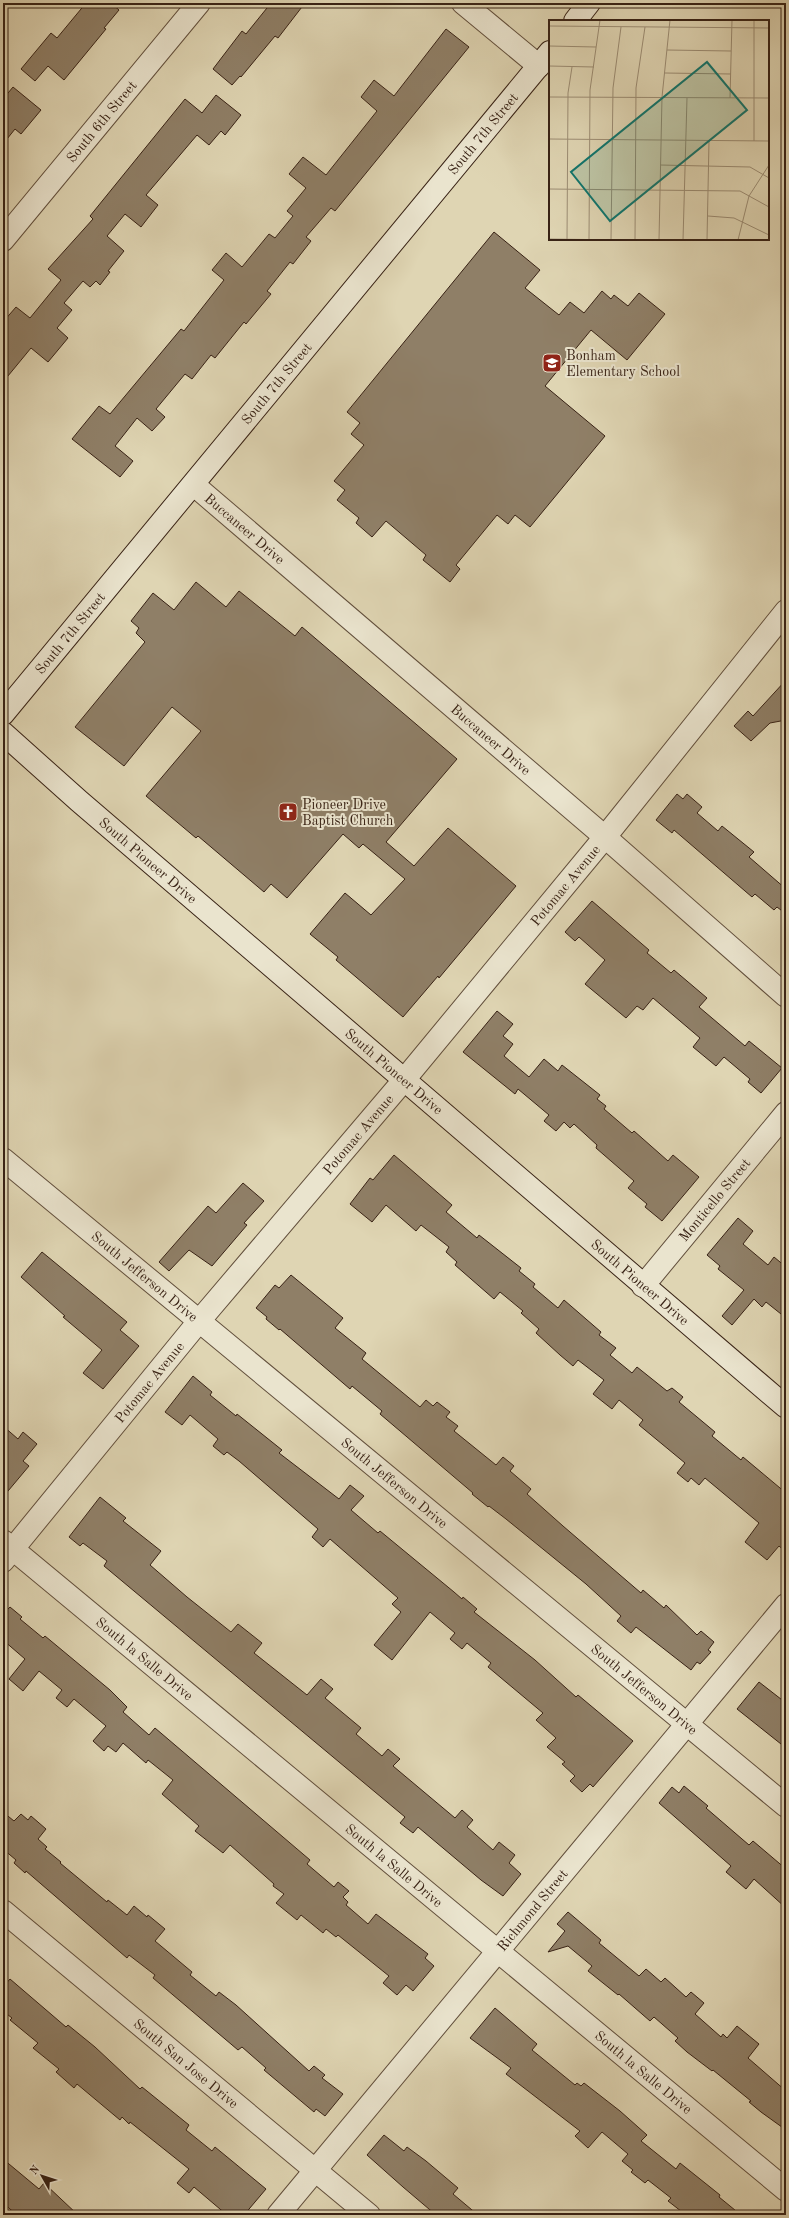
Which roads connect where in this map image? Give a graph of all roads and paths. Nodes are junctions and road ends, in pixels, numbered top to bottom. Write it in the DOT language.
graph roads {
  1 [pos="198,3"];
  2 [pos="463,3"];
  3 [pos="589,3"];
  4 [pos="576,20"];
  5 [pos="544,59"];
  6 [pos="3,240"];
  7 [pos="194,485"];
  8 [pos="786,611"];
  9 [pos="3,714"];
  10 [pos="3,733"];
  11 [pos="605,837"];
  12 [pos="786,996"];
  13 [pos="404,1080"];
  14 [pos="786,1113"];
  15 [pos="3,1159"];
  16 [pos="643,1286"];
  17 [pos="200,1320"];
  18 [pos="786,1407"];
  19 [pos="6,1550"];
  20 [pos="786,1605"];
  21 [pos="686,1722"];
  22 [pos="786,1806"];
  23 [pos="3,1911"];
  24 [pos="497,1950"];
  25 [pos="315,2170"];
  26 [pos="786,2190"];
  27 [pos="278,2215"];
  28 [pos="369,2215"];
  1 -- 6 [label="street, South 6th Street"];
  2 -- 5 [label="street"];
  3 -- 4 [label="street"];
  5 -- 7 [label="street, South 7th Street"];
  7 -- 9 [label="street, South 7th Street"];
  7 -- 11 [label="street, Buccaneer Drive"];
  8 -- 11 [label="street, Potomac Avenue"];
  10 -- 13 [label="street, South Pioneer Drive"];
  11 -- 12 [label="street, Buccaneer Drive"];
  11 -- 13 [label="street, Potomac Avenue"];
  13 -- 16 [label="street, South Pioneer Drive"];
  13 -- 17 [label="street, Potomac Avenue"];
  14 -- 16 [label="street, Monticello Street"];
  15 -- 17 [label="street, South Jefferson Drive"];
  16 -- 18 [label="street, South Pioneer Drive"];
  17 -- 19 [label="street, Potomac Avenue"];
  17 -- 21 [label="street, South Jefferson Drive"];
  19 -- 24 [label="street, South la Salle Drive"];
  20 -- 21 [label="street, Richmond Street"];
  21 -- 22 [label="street, South Jefferson Drive"];
  21 -- 24 [label="street, Richmond Street"];
  23 -- 25 [label="street, South San Jose Drive"];
  24 -- 25 [label="street, Richmond Street"];
  24 -- 26 [label="street, South la Salle Drive"];
  25 -- 27 [label="street, Richmond Street"];
  25 -- 28 [label="street, South San Jose Drive"];
}
